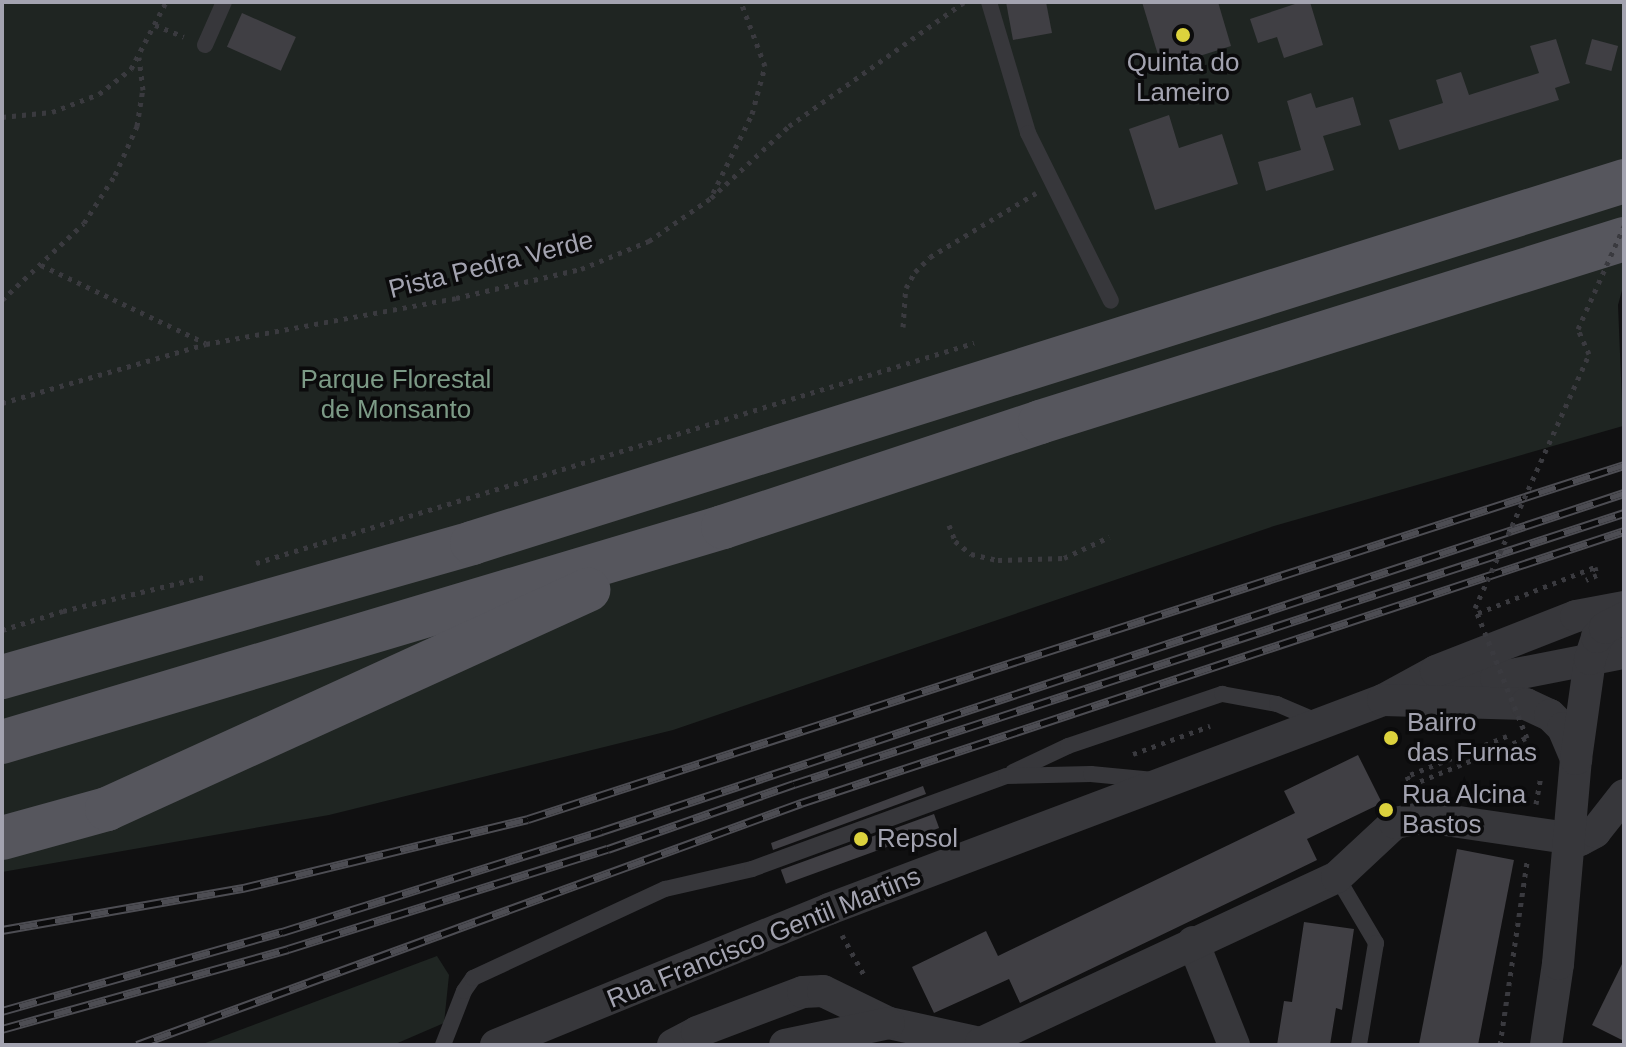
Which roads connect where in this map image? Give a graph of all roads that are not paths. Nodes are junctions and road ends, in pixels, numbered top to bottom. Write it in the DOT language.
graph roads {
  1 [pos="224,2"];
  2 [pos="989,2"];
  3 [pos="205,45"];
  4 [pos="1624,181"];
  5 [pos="1624,239"];
  6 [pos="1111,301"];
  7 [pos="723,527"];
  8 [pos="1624,607"];
  9 [pos="1624,618"];
  10 [pos="1624,653"];
  11 [pos="1590,659"];
  12 [pos="2,677"];
  13 [pos="1383,700"];
  14 [pos="1434,704"];
  15 [pos="1320,722"];
  16 [pos="2,742"];
  17 [pos="1576,759"];
  18 [pos="1006,776"];
  19 [pos="1168,781"];
  20 [pos="1617,806"];
  21 [pos="2,838"];
  22 [pos="1568,838"];
  23 [pos="1337,877"];
  24 [pos="1193,942"];
  25 [pos="1558,964"];
  26 [pos="889,1023"];
  27 [pos="443,1045"];
  28 [pos="496,1045"];
  29 [pos="673,1045"];
  30 [pos="785,1045"];
  31 [pos="1234,1045"];
  32 [pos="1359,1045"];
  33 [pos="1546,1045"];
  1 -- 3 [label="lane"];
  2 -- 6 [label="lane"];
  4 -- 12 [label="highway"];
  5 -- 7 [label="highway"];
  7 -- 16 [label="highway"];
  7 -- 21 [label="highway"];
  8 -- 13 [label="street"];
  9 -- 11 [label="street"];
  10 -- 11 [label="street, Rua Francisco Gentil Martins"];
  11 -- 14 [label="street, Rua Francisco Gentil Martins"];
  11 -- 17 [label="street"];
  13 -- 14 [label="street, Rua Francisco Gentil Martins"];
  13 -- 15 [label="street, Rua Francisco Gentil Martins"];
  14 -- 17 [label="street, Rua Francisco Gentil Martins"];
  15 -- 18 [label="lane"];
  15 -- 19 [label="street, Rua Francisco Gentil Martins"];
  17 -- 22 [label="street"];
  18 -- 19 [label="lane, Rua Francisco Gentil Martins"];
  18 -- 27 [label="lane, Rua Francisco Gentil Martins"];
  19 -- 28 [label="street, Rua Francisco Gentil Martins"];
  20 -- 22 [label="street"];
  20 -- 25 [label="street"];
  22 -- 23 [label="street"];
  22 -- 25 [label="street"];
  23 -- 24 [label="street"];
  23 -- 32 [label="lane"];
  24 -- 26 [label="street"];
  24 -- 31 [label="street"];
  25 -- 33 [label="street"];
  26 -- 29 [label="street"];
  26 -- 30 [label="street"];
}
